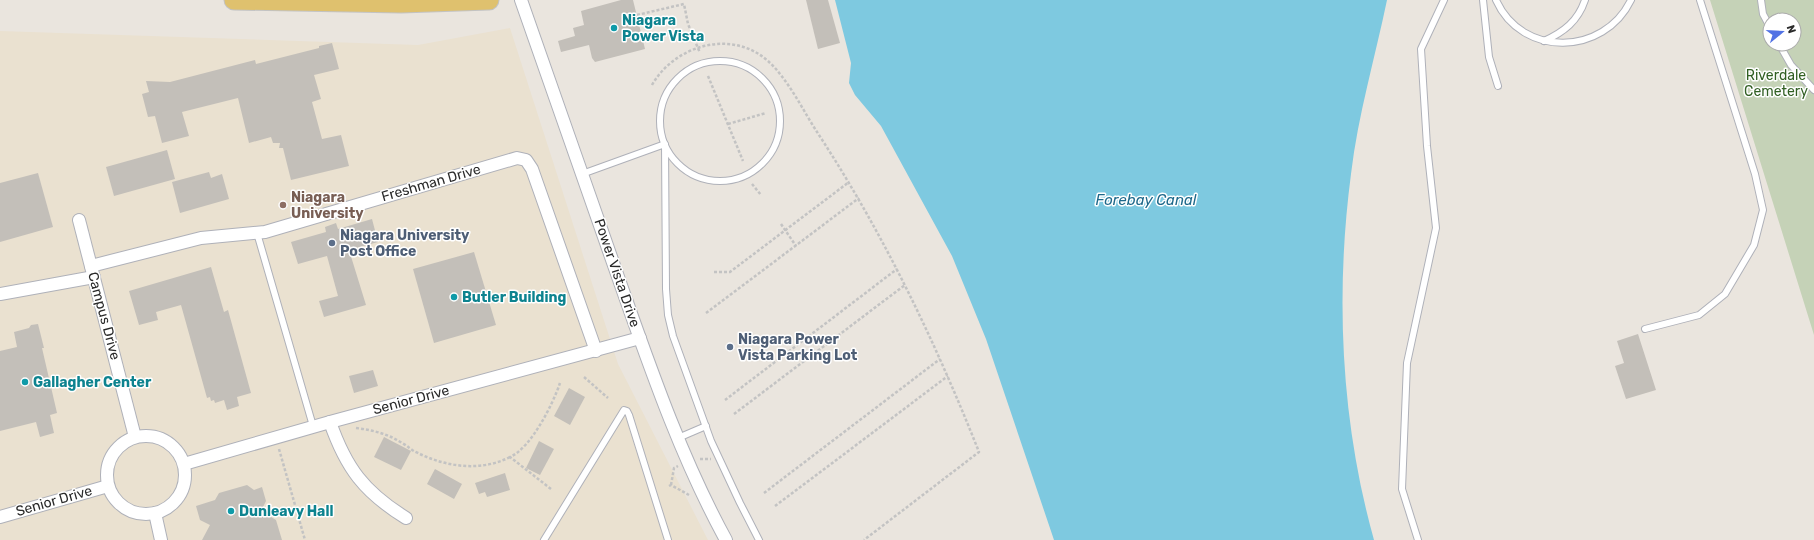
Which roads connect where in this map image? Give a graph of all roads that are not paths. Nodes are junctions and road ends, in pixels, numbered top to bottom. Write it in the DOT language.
graph roads {
  1 [pos="234,0"];
  2 [pos="489,0"];
  3 [pos="521,0"];
  4 [pos="1444,0"];
  5 [pos="1483,0"];
  6 [pos="1496,0"];
  7 [pos="1585,0"];
  8 [pos="1631,0"];
  9 [pos="1700,0"];
  10 [pos="1761,0"];
  11 [pos="1763,12"];
  12 [pos="1544,41"];
  13 [pos="1784,52"];
  14 [pos="1498,86"];
  15 [pos="1814,90"];
  16 [pos="665,144"];
  17 [pos="582,174"];
  18 [pos="79,220"];
  19 [pos="257,233"];
  20 [pos="92,272"];
  21 [pos="0,294"];
  22 [pos="1645,329"];
  23 [pos="640,338"];
  24 [pos="596,351"];
  25 [pos="330,422"];
  26 [pos="313,426"];
  27 [pos="706,426"];
  28 [pos="135,436"];
  29 [pos="678,438"];
  30 [pos="184,464"];
  31 [pos="108,486"];
  32 [pos="155,513"];
  33 [pos="0,517"];
  34 [pos="406,518"];
  35 [pos="161,540"];
  36 [pos="544,540"];
  37 [pos="668,540"];
  38 [pos="726,540"];
  39 [pos="759,540"];
  40 [pos="1418,540"];
  1 -- 2 [label="main road"];
  3 -- 17 [label="street, Power Vista Drive"];
  4 -- 40 [label="lane"];
  5 -- 14 [label="lane"];
  6 -- 12 [label="lane"];
  7 -- 12 [label="lane"];
  8 -- 12 [label="lane"];
  9 -- 22 [label="lane"];
  10 -- 11 [label="lane"];
  13 -- 15 [label="lane"];
  16 -- 16 [label="lane"];
  16 -- 17 [label="lane"];
  16 -- 27 [label="lane"];
  17 -- 23 [label="street, Power Vista Drive"];
  18 -- 20 [label="street, Campus Drive"];
  19 -- 20 [label="street, Freshman Drive"];
  19 -- 24 [label="street, Freshman Drive"];
  19 -- 26 [label="lane"];
  20 -- 21 [label="street, Freshman Drive"];
  20 -- 28 [label="street, Campus Drive"];
  23 -- 24 [label="street, Senior Drive"];
  23 -- 29 [label="street, Power Vista Drive"];
  24 -- 25 [label="street, Senior Drive"];
  25 -- 26 [label="street, Senior Drive"];
  25 -- 34 [label="street"];
  26 -- 30 [label="street, Senior Drive"];
  27 -- 29 [label="lane"];
  27 -- 39 [label="lane"];
  28 -- 30 [label="street"];
  28 -- 31 [label="street"];
  29 -- 38 [label="street, Power Vista Drive"];
  30 -- 32 [label="street"];
  31 -- 32 [label="street"];
  31 -- 33 [label="street, Senior Drive"];
  32 -- 35 [label="street"];
  36 -- 37 [label="lane"];
}
